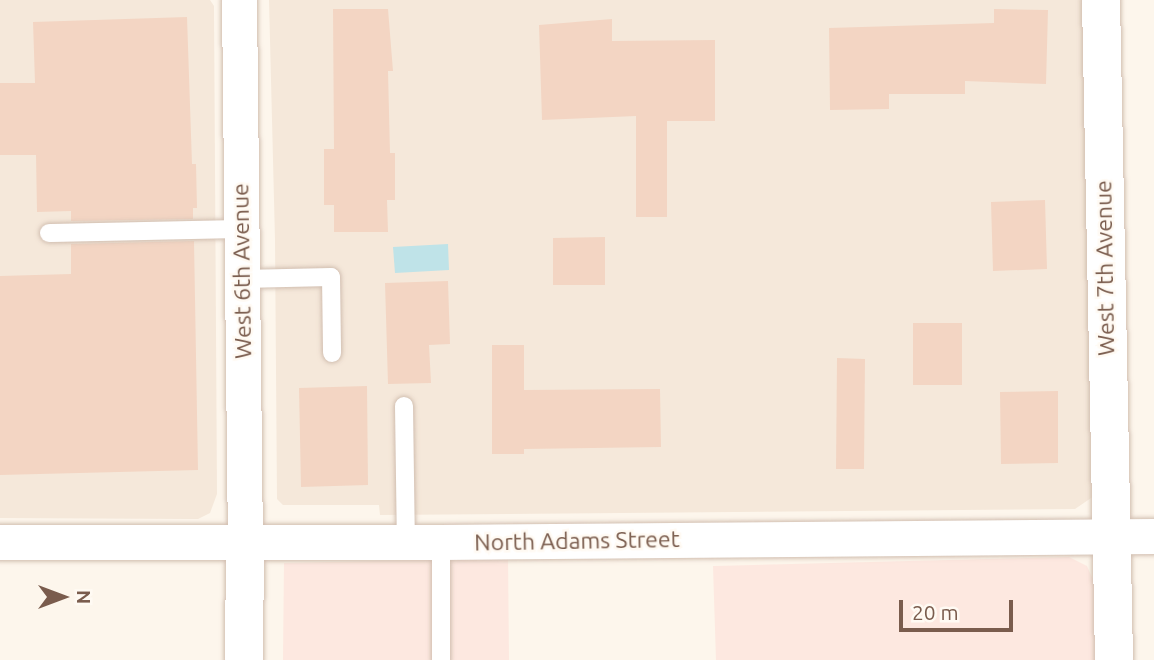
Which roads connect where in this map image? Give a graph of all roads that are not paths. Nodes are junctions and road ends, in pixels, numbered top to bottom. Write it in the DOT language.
graph roads {
  1 [pos="239,0"];
  2 [pos="1101,0"];
  3 [pos="242,229"];
  4 [pos="49,233"];
  5 [pos="242,279"];
  6 [pos="332,353"];
  7 [pos="404,406"];
  8 [pos="1110,536"];
  9 [pos="1154,536"];
  10 [pos="0,542"];
  11 [pos="245,542"];
  12 [pos="406,542"];
  13 [pos="441,542"];
  14 [pos="244,660"];
  15 [pos="441,660"];
  16 [pos="1114,660"];
  1 -- 3 [label="street, West 6th Avenue"];
  2 -- 8 [label="street, West 7th Avenue"];
  3 -- 4 [label="lane"];
  3 -- 5 [label="street, West 6th Avenue"];
  5 -- 6 [label="lane"];
  5 -- 11 [label="street, West 6th Avenue"];
  7 -- 12 [label="lane"];
  8 -- 9 [label="street, North Adams Street"];
  8 -- 13 [label="street, North Adams Street"];
  8 -- 16 [label="street, West 7th Avenue"];
  10 -- 11 [label="street, North Adams Street"];
  11 -- 12 [label="street, North Adams Street"];
  11 -- 14 [label="street"];
  12 -- 13 [label="street, North Adams Street"];
  13 -- 15 [label="lane"];
}
